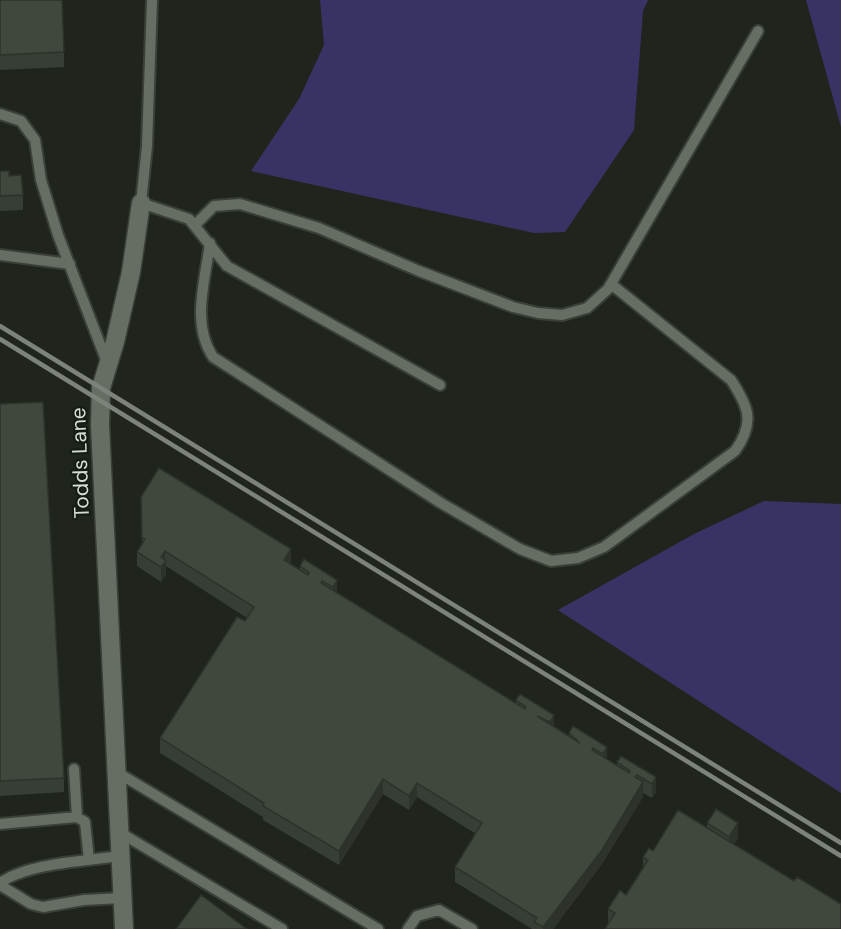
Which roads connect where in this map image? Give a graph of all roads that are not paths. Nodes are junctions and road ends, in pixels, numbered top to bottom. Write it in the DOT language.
graph roads {
  1 [pos="152,0"];
  2 [pos="758,31"];
  3 [pos="0,114"];
  4 [pos="141,203"];
  5 [pos="195,225"];
  6 [pos="210,243"];
  7 [pos="0,255"];
  8 [pos="70,264"];
  9 [pos="610,284"];
  10 [pos="108,366"];
  11 [pos="440,385"];
  12 [pos="74,769"];
  13 [pos="115,771"];
  14 [pos="77,818"];
  15 [pos="0,824"];
  16 [pos="119,832"];
  17 [pos="120,856"];
  18 [pos="89,860"];
  19 [pos="0,884"];
  20 [pos="122,898"];
  21 [pos="124,929"];
  22 [pos="282,929"];
  23 [pos="378,929"];
  24 [pos="408,929"];
  25 [pos="472,929"];
  1 -- 4 [label="lane, Todds Lane"];
  2 -- 9 [label="lane"];
  3 -- 8 [label="lane"];
  4 -- 5 [label="lane"];
  4 -- 10 [label="street, Todds Lane"];
  5 -- 6 [label="lane"];
  5 -- 9 [label="lane"];
  6 -- 9 [label="lane"];
  6 -- 11 [label="lane"];
  7 -- 8 [label="lane"];
  8 -- 10 [label="lane"];
  10 -- 13 [label="street, Todds Lane"];
  12 -- 14 [label="lane"];
  13 -- 16 [label="street, Todds Lane"];
  13 -- 23 [label="lane"];
  14 -- 15 [label="lane"];
  14 -- 18 [label="lane"];
  16 -- 17 [label="street, Todds Lane"];
  16 -- 22 [label="lane"];
  17 -- 18 [label="lane"];
  17 -- 20 [label="street, Todds Lane"];
  18 -- 19 [label="lane"];
  19 -- 20 [label="lane"];
  20 -- 21 [label="street, Todds Lane"];
  24 -- 25 [label="lane"];
}
